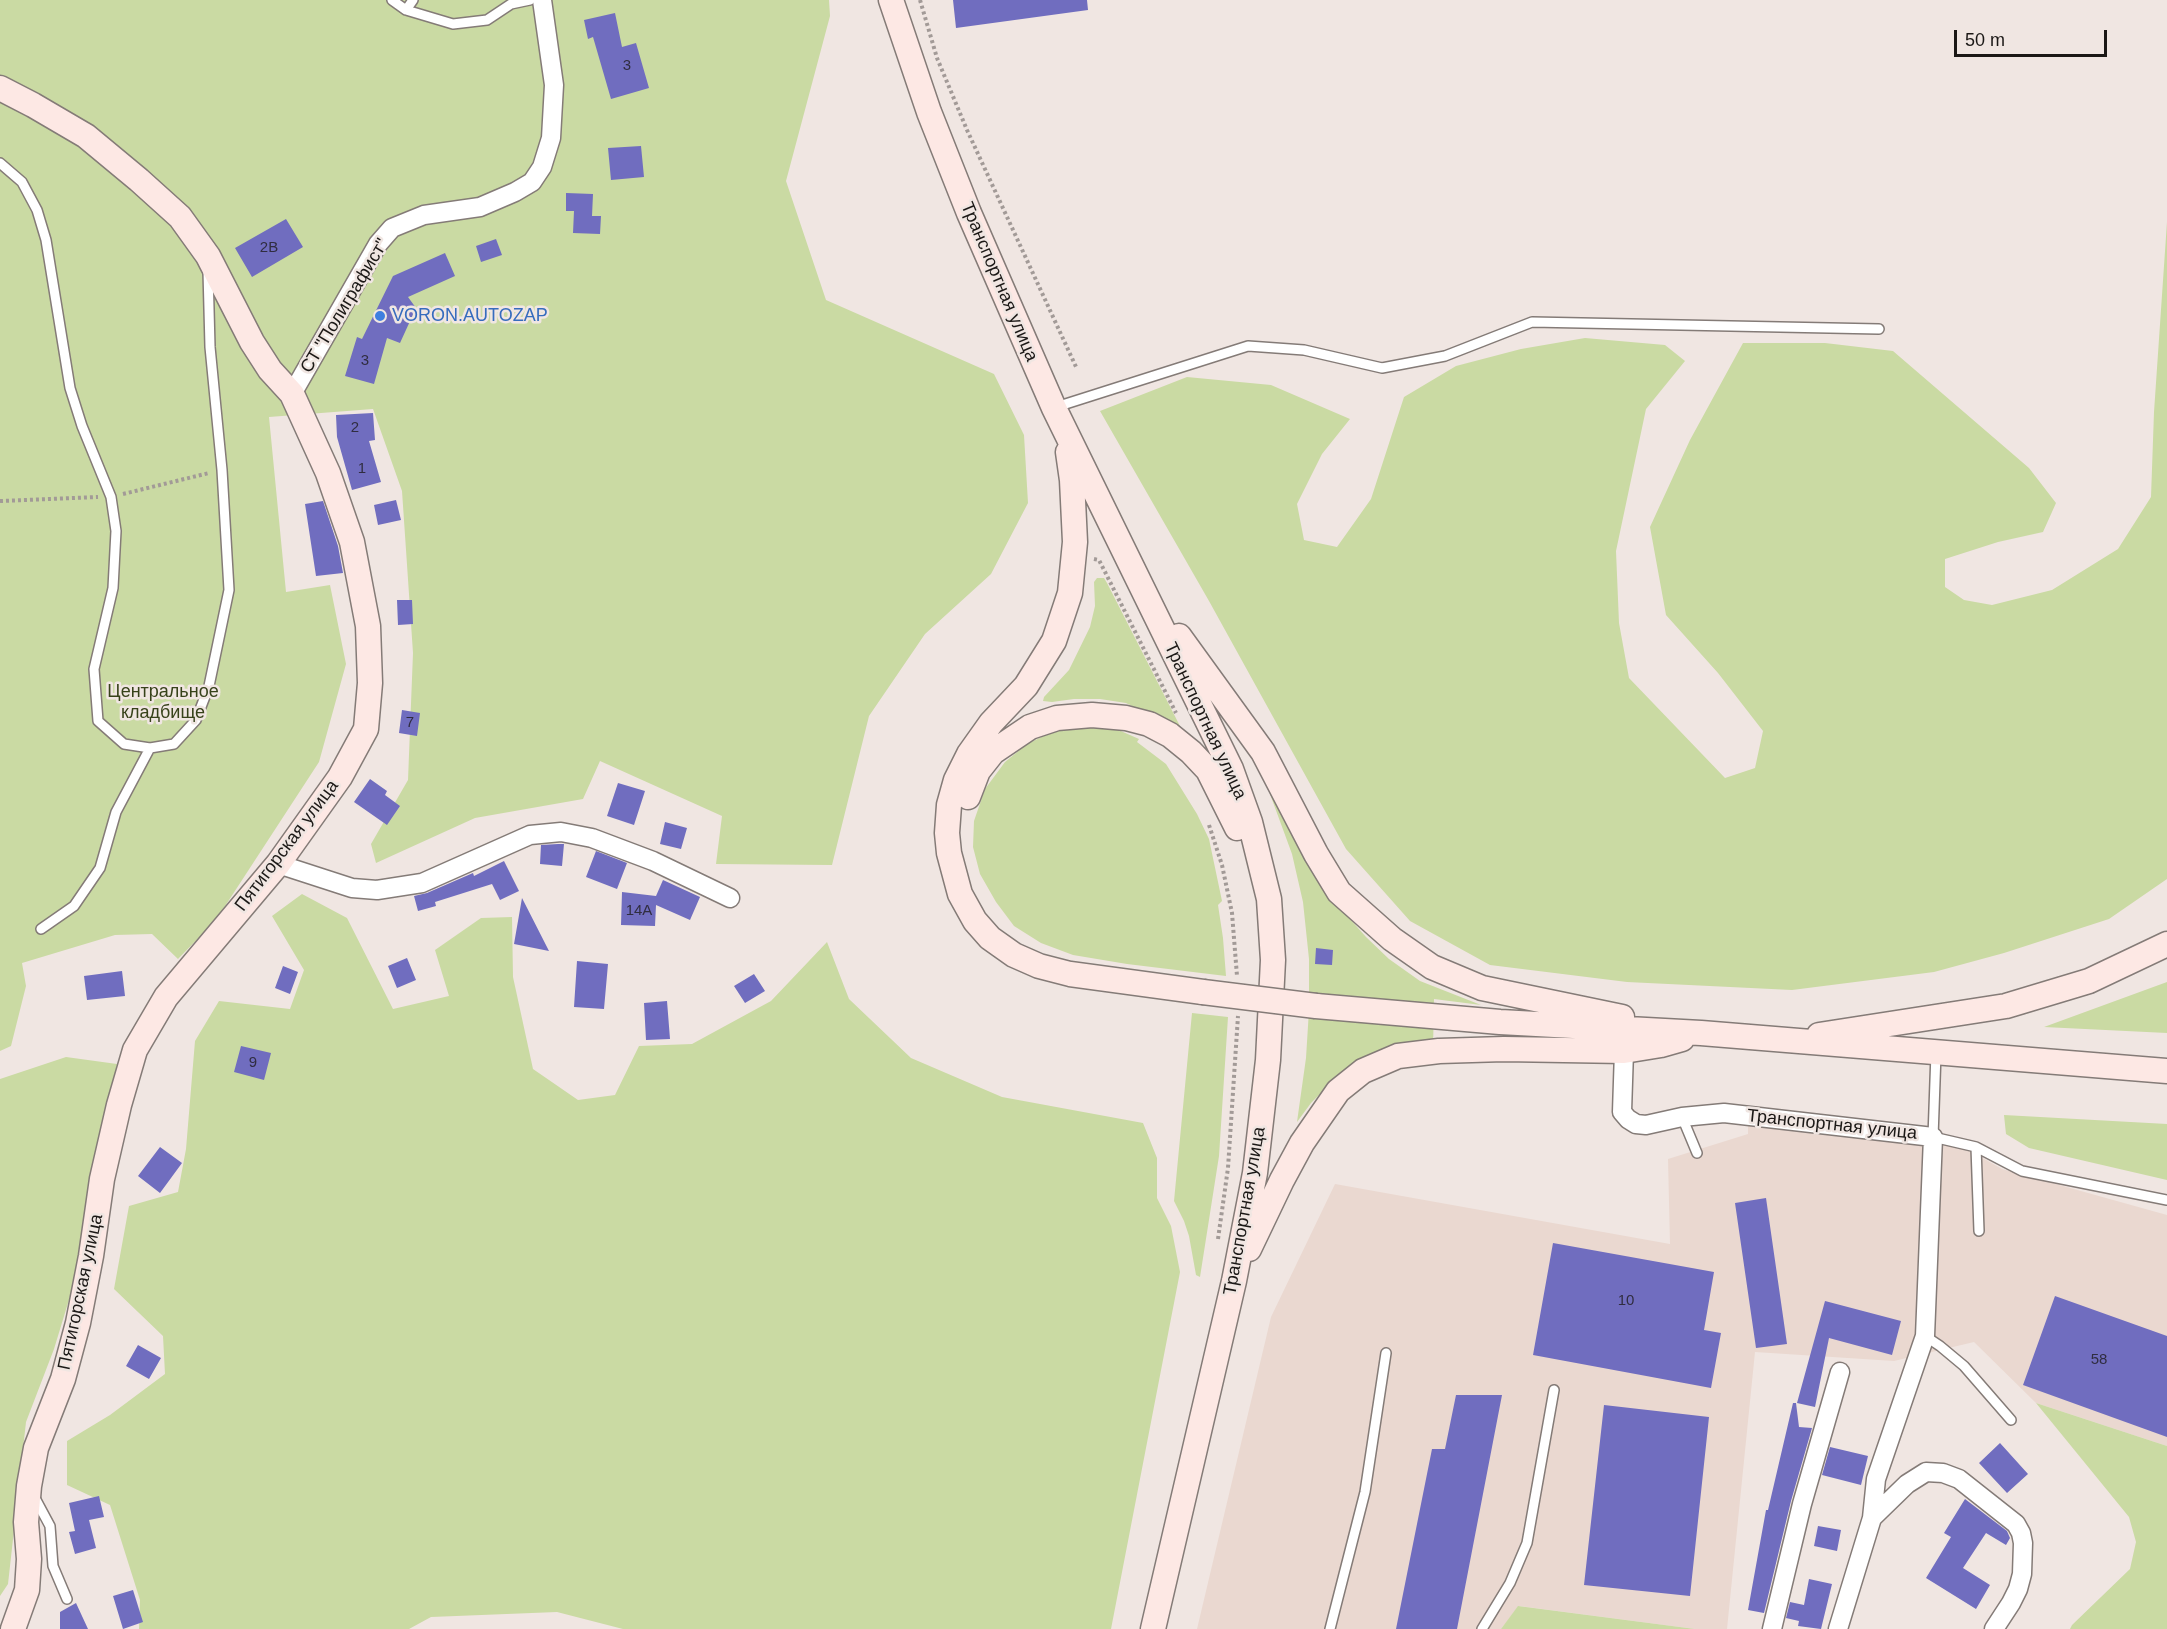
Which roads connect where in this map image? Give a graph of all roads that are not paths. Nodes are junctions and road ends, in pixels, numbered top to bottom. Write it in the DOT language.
graph roads {
  1 [pos="392,0"];
  2 [pos="413,0"];
  3 [pos="530,0"];
  4 [pos="542,0"];
  5 [pos="891,0"];
  6 [pos="406,10"];
  7 [pos="0,88"];
  8 [pos="0,163"];
  9 [pos="208,256"];
  10 [pos="1879,329"];
  11 [pos="292,394"];
  12 [pos="1059,418"];
  13 [pos="1139,580"];
  14 [pos="150,748"];
  15 [pos="278,864"];
  16 [pos="960,894"];
  17 [pos="730,898"];
  18 [pos="1269,899"];
  19 [pos="41,929"];
  20 [pos="2167,944"];
  21 [pos="1701,1033"];
  22 [pos="1787,1041"];
  23 [pos="1624,1051"];
  24 [pos="1936,1053"];
  25 [pos="2167,1071"];
  26 [pos="1682,1117"];
  27 [pos="1933,1137"];
  28 [pos="1976,1147"];
  29 [pos="1697,1153"];
  30 [pos="2167,1200"];
  31 [pos="1979,1231"];
  32 [pos="1234,1281"];
  33 [pos="1925,1336"];
  34 [pos="1386,1353"];
  35 [pos="1840,1372"];
  36 [pos="1554,1390"];
  37 [pos="2011,1420"];
  38 [pos="28,1486"];
  39 [pos="1872,1518"];
  40 [pos="67,1599"];
  41 [pos="13,1629"];
  42 [pos="1153,1629"];
  43 [pos="1330,1629"];
  44 [pos="1482,1629"];
  45 [pos="1772,1629"];
  46 [pos="1838,1629"];
  47 [pos="1994,1629"];
  1 -- 6 [label="lane"];
  2 -- 6 [label="lane"];
  3 -- 6 [label="lane"];
  4 -- 11 [label="street, СТ \"Полиграфист\""];
  5 -- 12 [label="main road, Транспортная улица"];
  7 -- 9 [label="main road, Пятигорская улица"];
  8 -- 14 [label="lane"];
  9 -- 11 [label="main road, Пятигорская улица"];
  9 -- 14 [label="lane"];
  10 -- 12 [label="lane"];
  11 -- 15 [label="main road, Пятигорская улица"];
  12 -- 13 [label="main road, Транспортная улица"];
  12 -- 16 [label="main road"];
  13 -- 18 [label="main road, Транспортная улица"];
  13 -- 21 [label="main road"];
  14 -- 19 [label="lane"];
  15 -- 17 [label="street"];
  15 -- 38 [label="main road, Пятигорская улица"];
  16 -- 18 [label="main road"];
  16 -- 21 [label="main road, bridge"];
  18 -- 32 [label="main road, Транспортная улица"];
  20 -- 22 [label="main road"];
  21 -- 22 [label="main road"];
  21 -- 23 [label="main road"];
  22 -- 24 [label="main road"];
  23 -- 26 [label="street, Транспортная улица"];
  23 -- 32 [label="main road"];
  24 -- 25 [label="main road"];
  24 -- 27 [label="lane"];
  26 -- 27 [label="street, Транспортная улица"];
  26 -- 29 [label="lane"];
  27 -- 28 [label="lane"];
  27 -- 33 [label="street, Транспортная улица"];
  28 -- 30 [label="lane"];
  28 -- 31 [label="lane"];
  32 -- 42 [label="main road, Транспортная улица"];
  33 -- 37 [label="lane"];
  33 -- 39 [label="street, Транспортная улица"];
  34 -- 43 [label="lane"];
  35 -- 45 [label="street"];
  36 -- 44 [label="lane"];
  38 -- 40 [label="lane"];
  38 -- 41 [label="main road, Пятигорская улица"];
  39 -- 46 [label="street, Транспортная улица"];
  39 -- 47 [label="street"];
}
